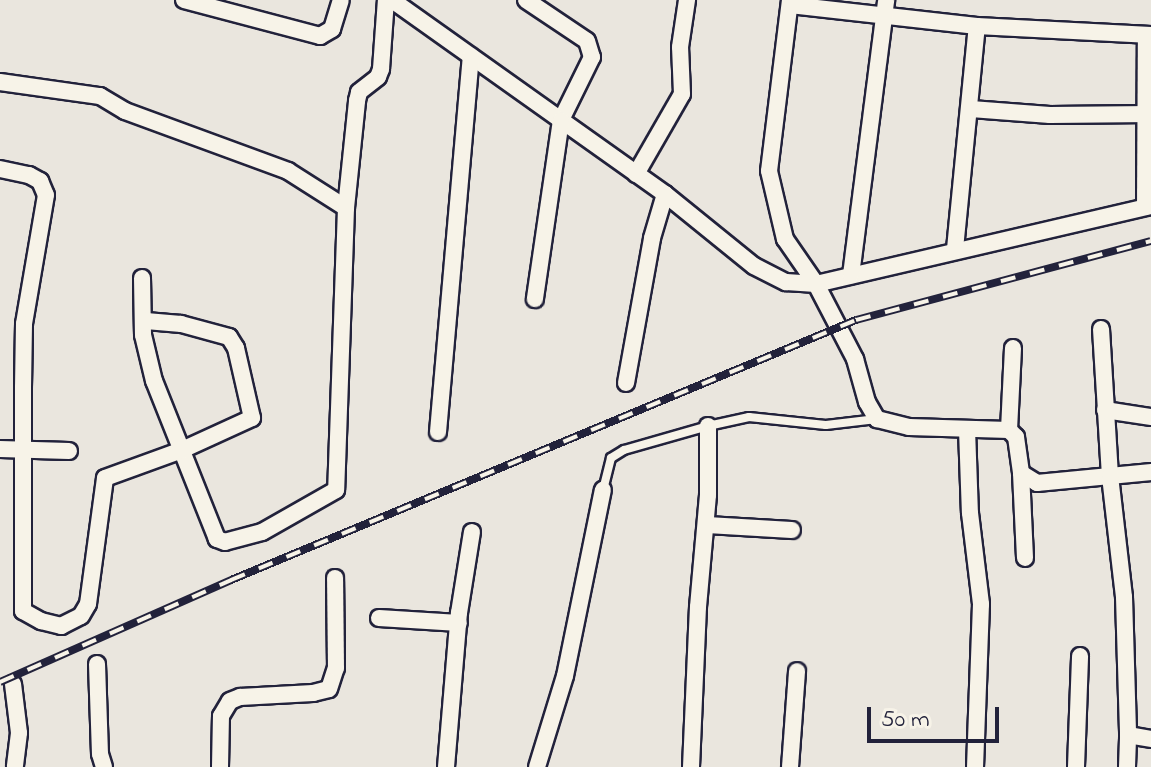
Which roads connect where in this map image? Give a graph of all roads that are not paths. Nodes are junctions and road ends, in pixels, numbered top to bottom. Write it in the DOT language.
graph roads {
  1 [pos="184,0"];
  2 [pos="341,0"];
  3 [pos="389,0"];
  4 [pos="526,0"];
  5 [pos="687,0"];
  6 [pos="790,3"];
  7 [pos="886,7"];
  8 [pos="977,26"];
  9 [pos="1148,35"];
  10 [pos="471,56"];
  11 [pos="0,82"];
  12 [pos="971,109"];
  13 [pos="1148,114"];
  14 [pos="561,120"];
  15 [pos="0,169"];
  16 [pos="636,174"];
  17 [pos="665,194"];
  18 [pos="1148,206"];
  19 [pos="346,208"];
  20 [pos="955,249"];
  21 [pos="851,275"];
  22 [pos="142,278"];
  23 [pos="816,284"];
  24 [pos="535,299"];
  25 [pos="143,321"];
  26 [pos="1101,329"];
  27 [pos="1013,348"];
  28 [pos="626,383"];
  29 [pos="1105,410"];
  30 [pos="1151,417"];
  31 [pos="877,419"];
  32 [pos="708,426"];
  33 [pos="967,429"];
  34 [pos="1009,430"];
  35 [pos="438,432"];
  36 [pos="0,449"];
  37 [pos="22,450"];
  38 [pos="182,450"];
  39 [pos="69,451"];
  40 [pos="1151,472"];
  41 [pos="1021,473"];
  42 [pos="1110,476"];
  43 [pos="603,490"];
  44 [pos="707,525"];
  45 [pos="792,530"];
  46 [pos="472,532"];
  47 [pos="1025,558"];
  48 [pos="335,578"];
  49 [pos="379,618"];
  50 [pos="459,623"];
  51 [pos="1080,656"];
  52 [pos="97,664"];
  53 [pos="797,671"];
  54 [pos="13,684"];
  55 [pos="1128,735"];
  56 [pos="1151,739"];
  57 [pos="15,767"];
  58 [pos="104,767"];
  59 [pos="220,767"];
  60 [pos="446,767"];
  61 [pos="537,767"];
  62 [pos="691,767"];
  63 [pos="790,767"];
  64 [pos="975,767"];
  65 [pos="1076,767"];
  66 [pos="1127,767"];
  1 -- 2 [label="street"];
  3 -- 10 [label="street"];
  3 -- 19 [label="street"];
  4 -- 14 [label="street"];
  5 -- 16 [label="street"];
  6 -- 7 [label="street"];
  6 -- 23 [label="street"];
  7 -- 8 [label="street"];
  7 -- 21 [label="street"];
  8 -- 9 [label="street"];
  8 -- 12 [label="street"];
  9 -- 13 [label="street"];
  10 -- 14 [label="street"];
  10 -- 35 [label="street"];
  11 -- 19 [label="street"];
  12 -- 13 [label="street"];
  12 -- 20 [label="street"];
  13 -- 18 [label="street"];
  14 -- 16 [label="street"];
  14 -- 24 [label="street"];
  15 -- 37 [label="street"];
  16 -- 17 [label="street"];
  17 -- 23 [label="street"];
  17 -- 28 [label="street"];
  18 -- 20 [label="street"];
  19 -- 38 [label="street"];
  20 -- 21 [label="street"];
  21 -- 23 [label="street"];
  22 -- 25 [label="street"];
  23 -- 31 [label="street"];
  25 -- 38 [label="street"];
  25 -- 38 [label="street"];
  26 -- 29 [label="street"];
  27 -- 34 [label="street"];
  29 -- 30 [label="street"];
  29 -- 42 [label="street"];
  31 -- 32 [label="lane"];
  31 -- 33 [label="street"];
  32 -- 43 [label="lane"];
  32 -- 44 [label="street"];
  33 -- 34 [label="street"];
  33 -- 64 [label="street"];
  34 -- 41 [label="street"];
  36 -- 37 [label="street"];
  37 -- 38 [label="street"];
  37 -- 39 [label="street"];
  40 -- 42 [label="street"];
  41 -- 42 [label="street"];
  41 -- 47 [label="street"];
  42 -- 55 [label="street"];
  43 -- 61 [label="street"];
  44 -- 45 [label="street"];
  44 -- 62 [label="street"];
  46 -- 50 [label="street"];
  48 -- 59 [label="street"];
  49 -- 50 [label="street"];
  50 -- 60 [label="street"];
  51 -- 65 [label="street"];
  52 -- 58 [label="street"];
  53 -- 63 [label="street"];
  54 -- 57 [label="street"];
  55 -- 56 [label="street"];
  55 -- 66 [label="street"];
}
